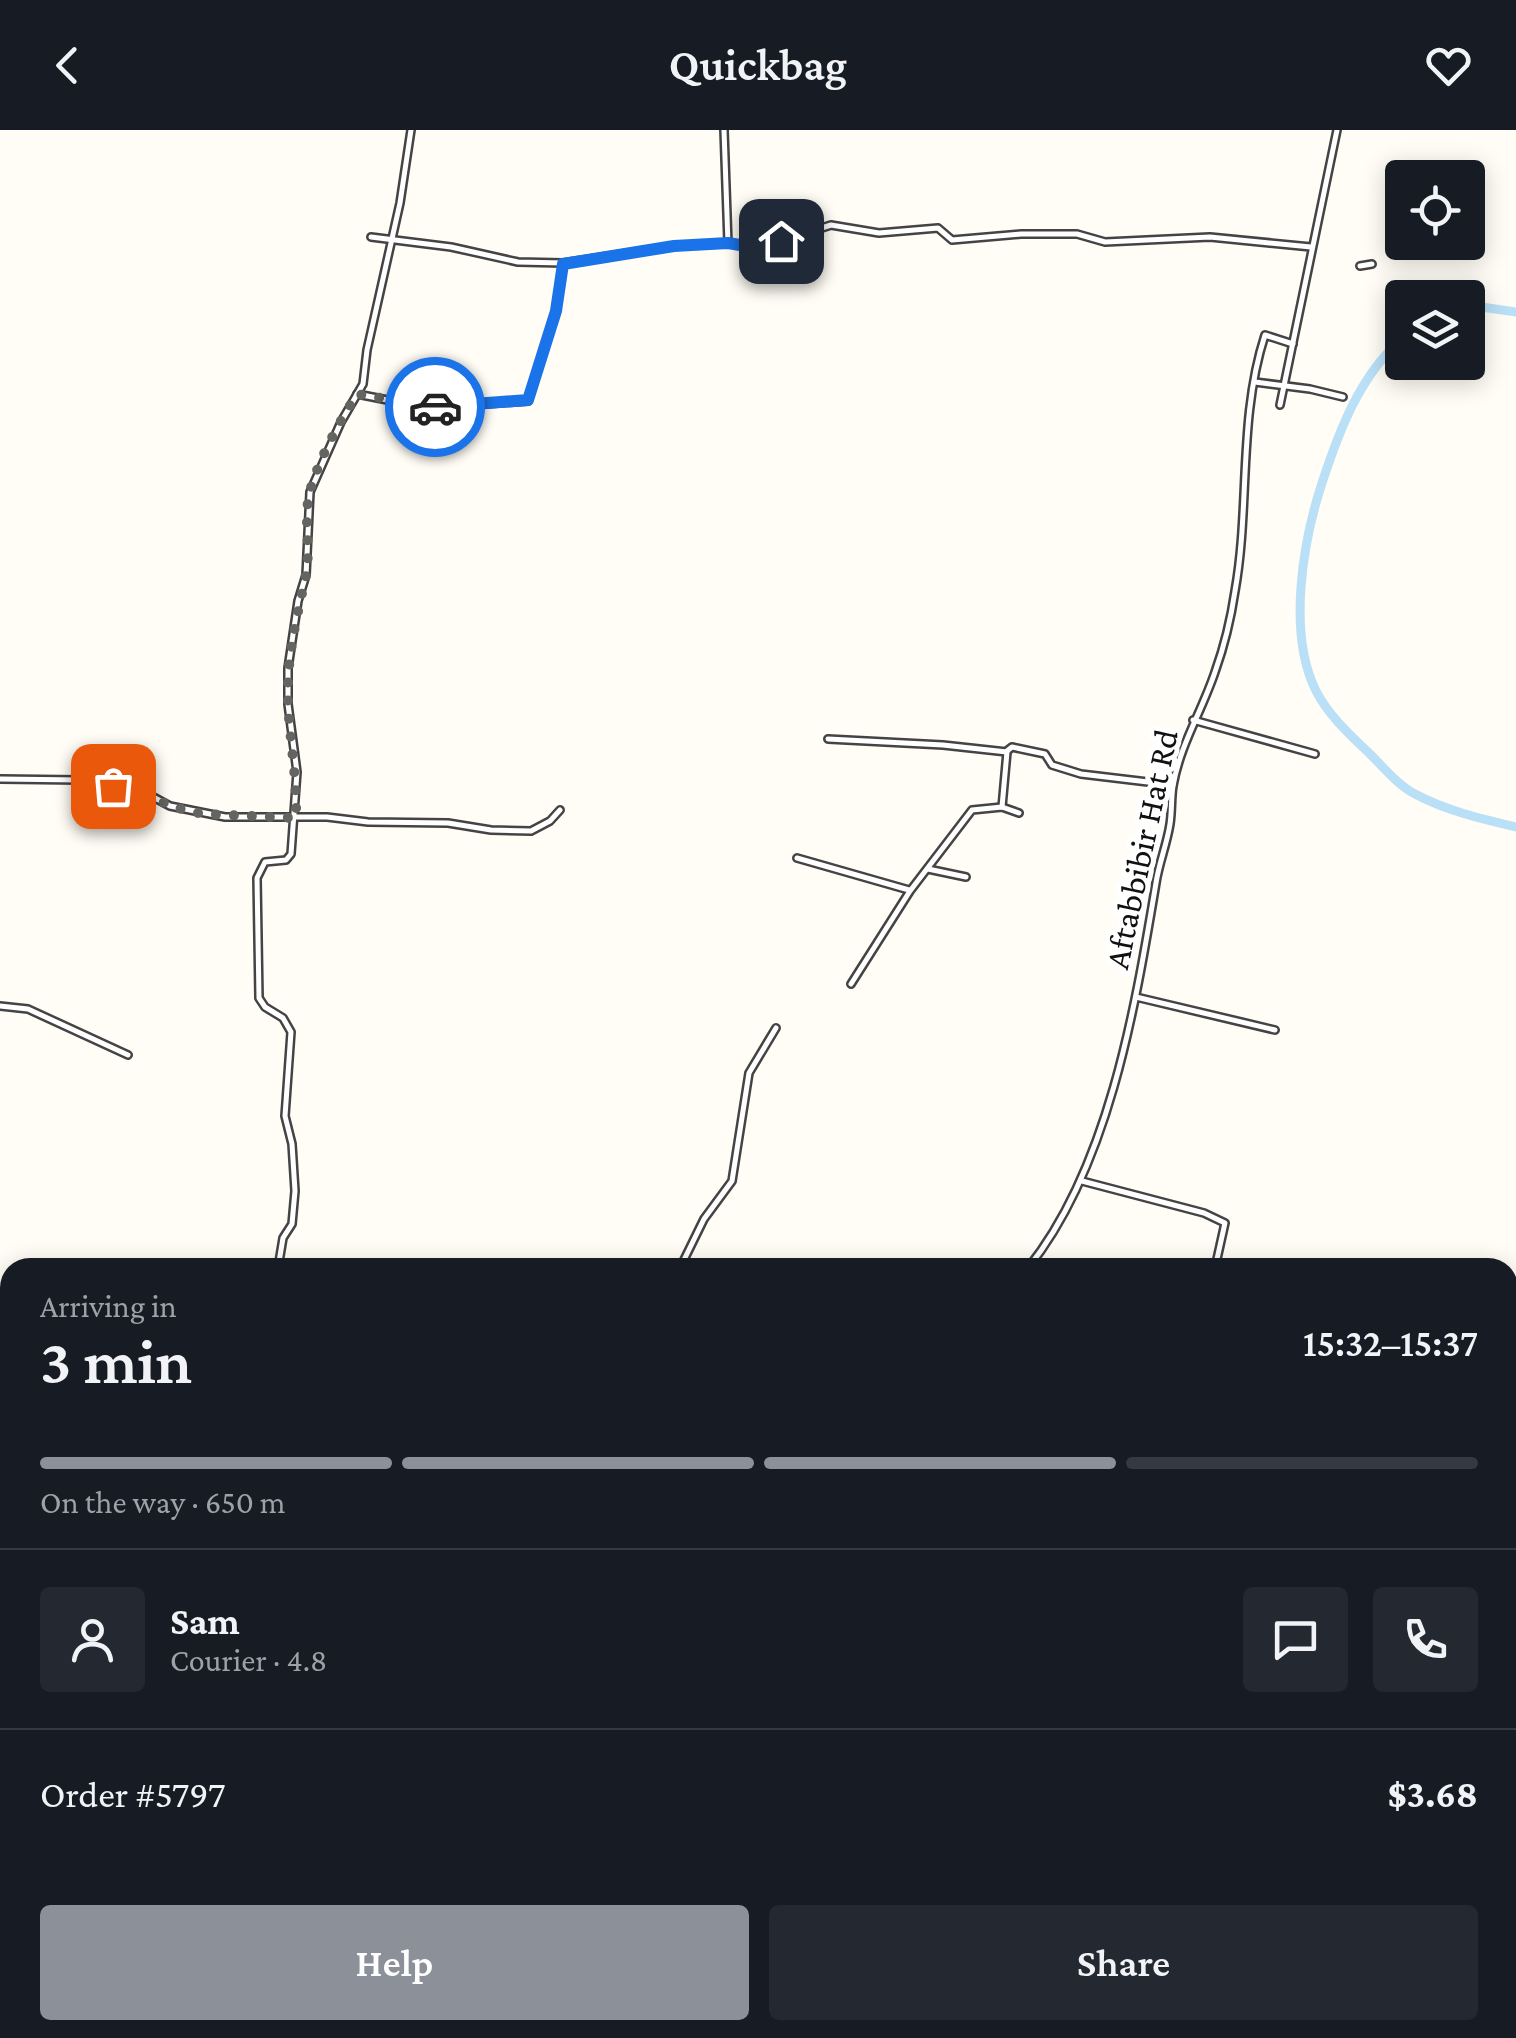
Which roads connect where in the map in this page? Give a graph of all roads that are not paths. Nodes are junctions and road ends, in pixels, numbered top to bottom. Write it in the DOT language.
graph roads {
  1 [pos="411,130"];
  2 [pos="724,130"];
  3 [pos="1338,130"];
  4 [pos="371,236"];
  5 [pos="728,243"];
  6 [pos="1311,247"];
  7 [pos="563,264"];
  8 [pos="1372,264"];
  9 [pos="1360,266"];
  10 [pos="1293,344"];
  11 [pos="1255,382"];
  12 [pos="1285,386"];
  13 [pos="357,394"];
  14 [pos="1343,397"];
  15 [pos="1280,406"];
  16 [pos="1193,720"];
  17 [pos="828,740"];
  18 [pos="1007,752"];
  19 [pos="1315,754"];
  20 [pos="0,779"];
  21 [pos="1173,785"];
  22 [pos="1002,807"];
  23 [pos="560,810"];
  24 [pos="1020,814"];
  25 [pos="296,818"];
  26 [pos="797,858"];
  27 [pos="928,869"];
  28 [pos="966,877"];
  29 [pos="910,891"];
  30 [pos="851,984"];
  31 [pos="1136,997"];
  32 [pos="0,1006"];
  33 [pos="776,1028"];
  34 [pos="1275,1030"];
  35 [pos="128,1054"];
  36 [pos="1082,1181"];
  37 [pos="280,1258"];
  38 [pos="685,1258"];
  39 [pos="1035,1258"];
  40 [pos="1217,1258"];
  1 -- 13 [label="street"];
  2 -- 5 [label="street"];
  3 -- 6 [label="street"];
  4 -- 7 [label="street"];
  5 -- 6 [label="street"];
  5 -- 7 [label="street"];
  6 -- 10 [label="street"];
  7 -- 13 [label="street"];
  8 -- 9 [label="street"];
  10 -- 11 [label="street, Aftabbibir Hat Rd"];
  10 -- 12 [label="street"];
  11 -- 12 [label="street"];
  11 -- 16 [label="street, Aftabbibir Hat Rd"];
  12 -- 14 [label="street"];
  12 -- 15 [label="street"];
  13 -- 25 [label="street"];
  16 -- 19 [label="street"];
  16 -- 21 [label="street, Aftabbibir Hat Rd"];
  17 -- 18 [label="street"];
  18 -- 21 [label="street"];
  18 -- 22 [label="street"];
  20 -- 25 [label="street"];
  21 -- 31 [label="street, Aftabbibir Hat Rd"];
  22 -- 24 [label="street"];
  22 -- 27 [label="street"];
  23 -- 25 [label="street"];
  25 -- 37 [label="street"];
  26 -- 29 [label="street"];
  27 -- 28 [label="street"];
  27 -- 29 [label="street"];
  29 -- 30 [label="street"];
  31 -- 34 [label="street"];
  31 -- 36 [label="street, Aftabbibir Hat Rd"];
  32 -- 35 [label="street"];
  33 -- 38 [label="street"];
  36 -- 39 [label="street, Aftabbibir Hat Rd"];
  36 -- 40 [label="street"];
}
